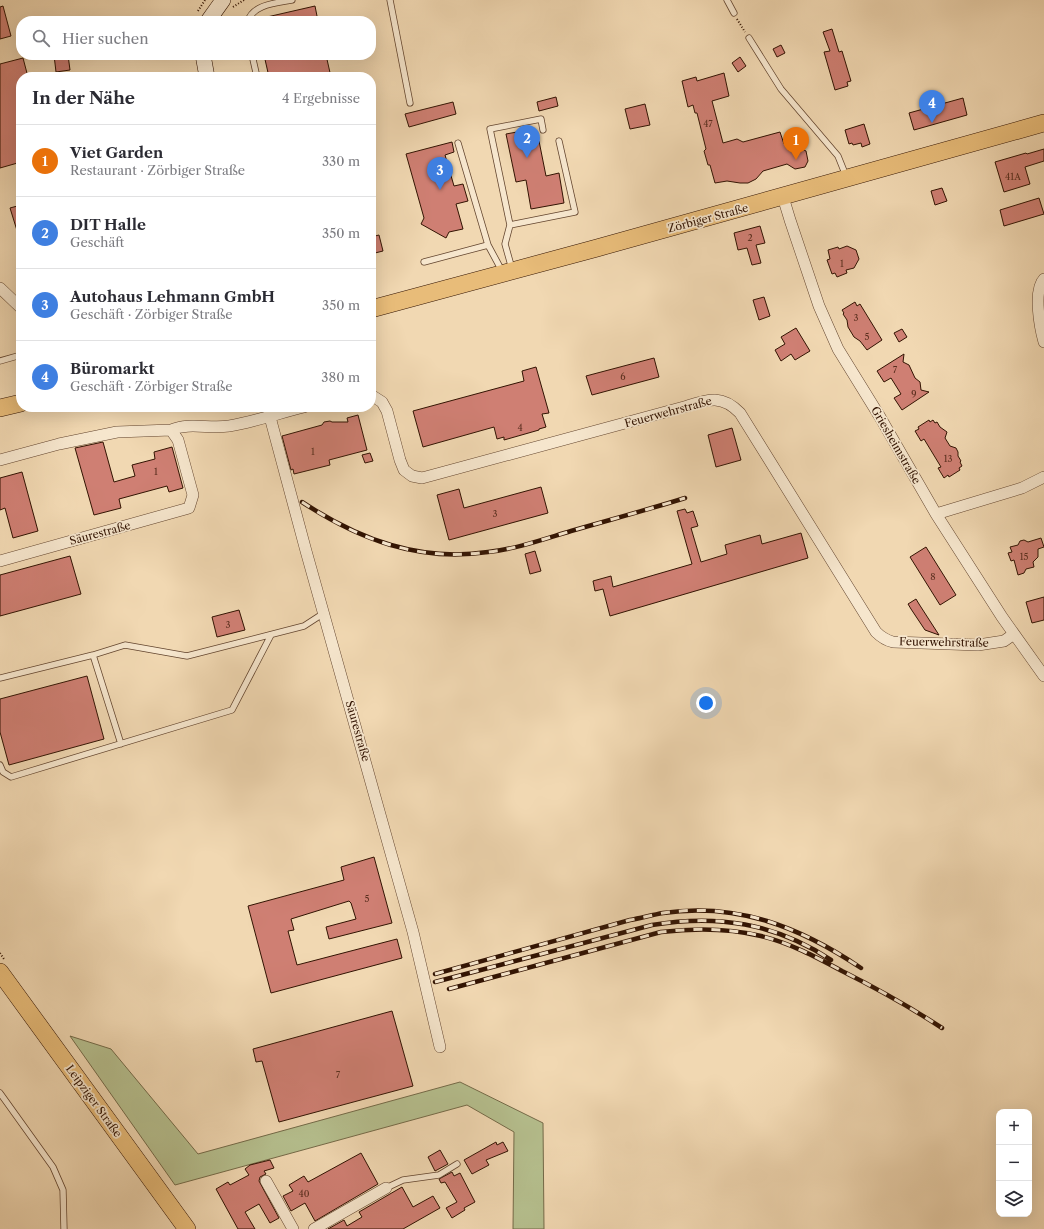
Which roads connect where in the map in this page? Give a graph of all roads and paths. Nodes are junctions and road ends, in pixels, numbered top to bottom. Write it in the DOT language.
graph roads {
  1 [pos="223,0"];
  2 [pos="292,0"];
  3 [pos="390,0"];
  4 [pos="727,0"];
  5 [pos="734,13"];
  6 [pos="212,16"];
  7 [pos="249,16"];
  8 [pos="749,38"];
  9 [pos="204,60"];
  10 [pos="253,60"];
  11 [pos="206,72"];
  12 [pos="257,72"];
  13 [pos="410,104"];
  14 [pos="1044,123"];
  15 [pos="543,130"];
  16 [pos="559,141"];
  17 [pos="458,143"];
  18 [pos="847,178"];
  19 [pos="783,197"];
  20 [pos="510,225"];
  21 [pos="488,245"];
  22 [pos="424,262"];
  23 [pos="508,272"];
  24 [pos="1044,279"];
  25 [pos="0,288"];
  26 [pos="16,303"];
  27 [pos="376,308"];
  28 [pos="1044,342"];
  29 [pos="16,356"];
  30 [pos="0,361"];
  31 [pos="376,398"];
  32 [pos="16,404"];
  33 [pos="0,408"];
  34 [pos="285,412"];
  35 [pos="270,417"];
  36 [pos="171,430"];
  37 [pos="0,460"];
  38 [pos="1044,477"];
  39 [pos="936,514"];
  40 [pos="0,561"];
  41 [pos="324,613"];
  42 [pos="1014,634"];
  43 [pos="270,635"];
  44 [pos="93,655"];
  45 [pos="1044,676"];
  46 [pos="0,678"];
  47 [pos="121,744"];
  48 [pos="0,765"];
  49 [pos="0,972"];
  50 [pos="440,1047"];
  51 [pos="0,1093"];
  52 [pos="457,1164"];
  53 [pos="266,1181"];
  54 [pos="386,1188"];
  55 [pos="64,1229"];
  56 [pos="188,1229"];
  57 [pos="293,1229"];
  58 [pos="314,1229"];
  1 -- 6 [label="street"];
  2 -- 7 [label="lane"];
  3 -- 13 [label="lane"];
  4 -- 5 [label="lane"];
  5 -- 8 [label="path"];
  8 -- 18 [label="lane"];
  9 -- 11 [label="street"];
  10 -- 12 [label="lane"];
  14 -- 18 [label="main road, Zörbiger Straße"];
  15 -- 20 [label="lane"];
  16 -- 20 [label="lane"];
  17 -- 21 [label="lane"];
  18 -- 19 [label="main road, Zörbiger Straße"];
  19 -- 23 [label="main road, Zörbiger Straße"];
  19 -- 39 [label="street, Griesheimstraße"];
  20 -- 23 [label="lane"];
  21 -- 22 [label="lane"];
  21 -- 23 [label="lane"];
  23 -- 27 [label="main road, Zörbiger Straße"];
  24 -- 28 [label="street"];
  25 -- 26 [label="street"];
  29 -- 30 [label="lane"];
  31 -- 42 [label="street, Feuerwehrstraße"];
  32 -- 33 [label="main road"];
  34 -- 35 [label="street"];
  35 -- 36 [label="street"];
  35 -- 41 [label="street, Säurestraße"];
  36 -- 37 [label="street"];
  36 -- 40 [label="street, Säurestraße"];
  38 -- 39 [label="street"];
  39 -- 42 [label="street, Griesheimstraße"];
  41 -- 43 [label="lane"];
  41 -- 50 [label="street, Säurestraße"];
  42 -- 45 [label="street, Griesheimstraße"];
  43 -- 44 [label="lane"];
  43 -- 47 [label="lane"];
  44 -- 46 [label="lane"];
  44 -- 47 [label="lane"];
  47 -- 48 [label="lane"];
  49 -- 56 [label="main road, Leipziger Straße"];
  51 -- 55 [label="lane"];
  52 -- 54 [label="lane"];
  53 -- 57 [label="street"];
  54 -- 58 [label="street"];
}
